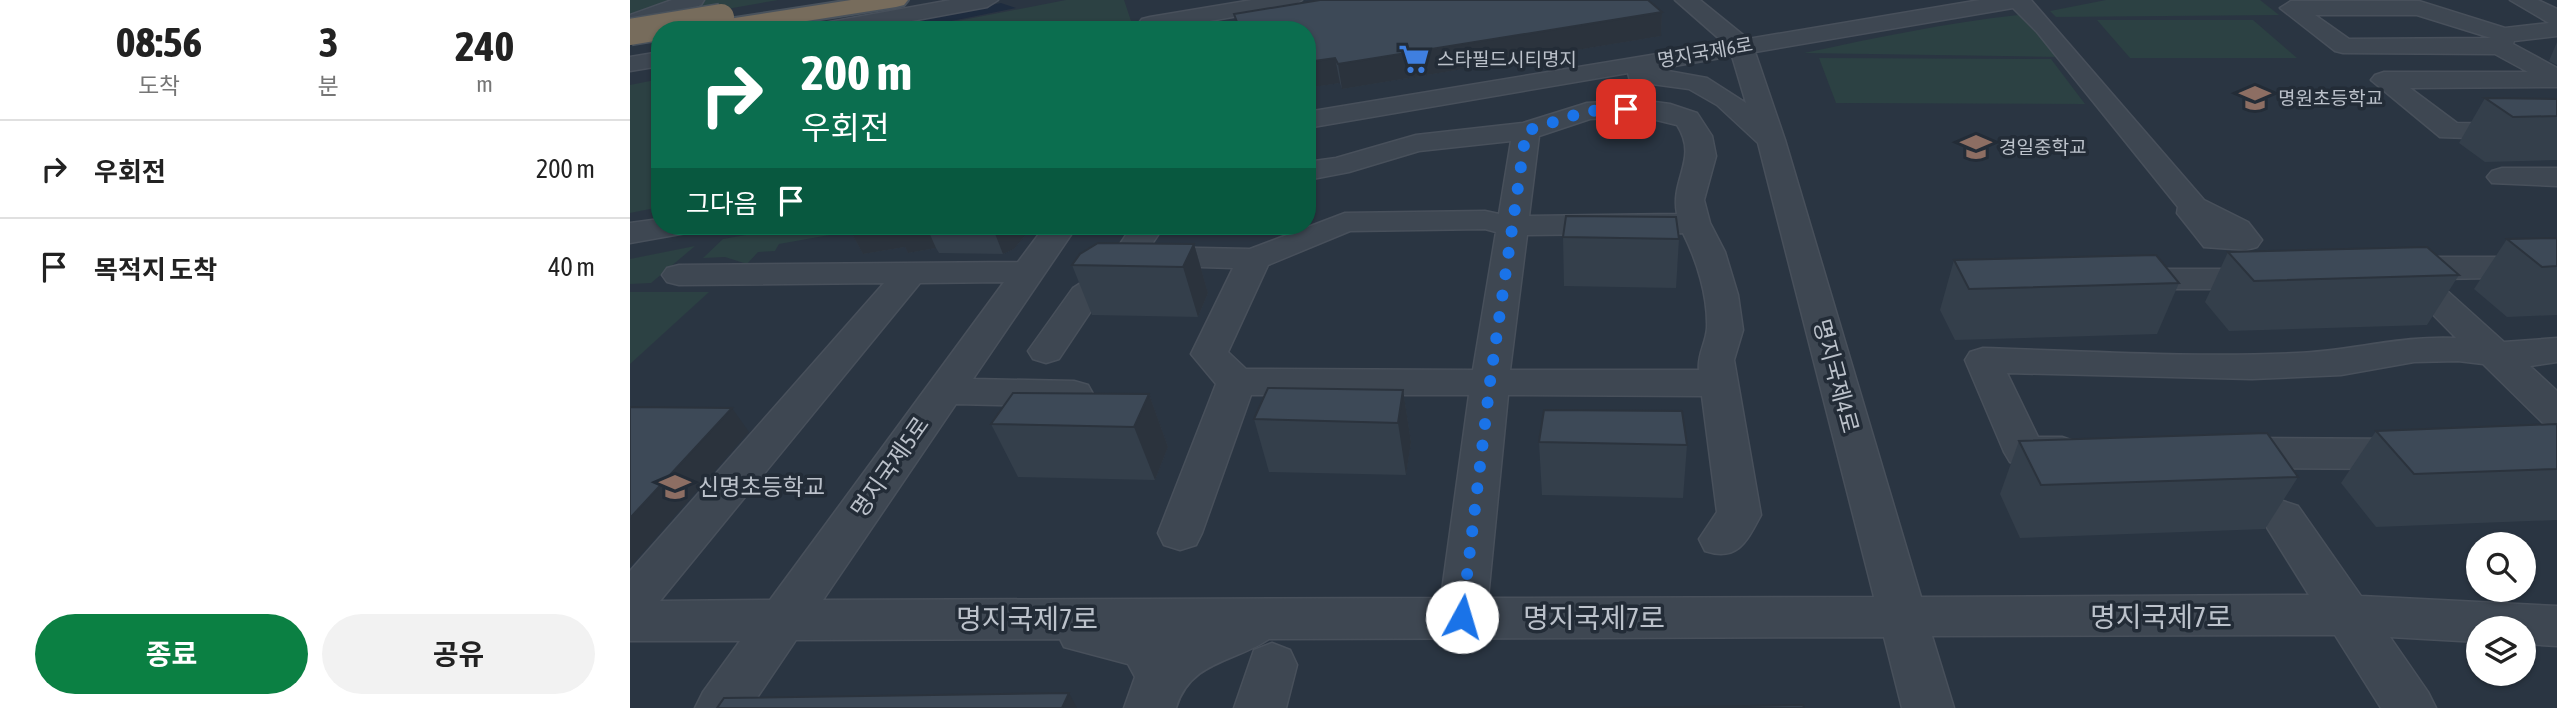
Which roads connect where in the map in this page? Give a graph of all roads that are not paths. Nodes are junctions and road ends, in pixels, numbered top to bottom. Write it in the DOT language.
graph roads {
  1 [pos="693,0"];
  2 [pos="817,0"];
  3 [pos="896,0"];
  4 [pos="987,0"];
  5 [pos="1291,0"];
  6 [pos="1686,0"];
  7 [pos="2019,0"];
  8 [pos="2521,0"];
  9 [pos="2422,4"];
  10 [pos="2557,18"];
  11 [pos="661,21"];
  12 [pos="728,21"];
  13 [pos="738,21"];
  14 [pos="873,21"];
  15 [pos="1168,21"];
  16 [pos="651,27"];
  17 [pos="2557,29"];
  18 [pos="651,36"];
  19 [pos="651,38"];
  20 [pos="633,39"];
  21 [pos="2502,41"];
  22 [pos="1741,45"];
  23 [pos="651,52"];
  24 [pos="1554,78"];
  25 [pos="2557,79"];
  26 [pos="1316,117"];
  27 [pos="1526,131"];
  28 [pos="2557,132"];
  29 [pos="1771,140"];
  30 [pos="1316,169"];
  31 [pos="2502,177"];
  32 [pos="2557,177"];
  33 [pos="2193,206"];
  34 [pos="1345,222"];
  35 [pos="1694,223"];
  36 [pos="1513,226"];
  37 [pos="651,230"];
  38 [pos="630,233"];
  39 [pos="1316,233"];
  40 [pos="1055,235"];
  41 [pos="1142,235"];
  42 [pos="1312,235"];
  43 [pos="1128,257"];
  44 [pos="1254,258"];
  45 [pos="2557,267"];
  46 [pos="1028,272"];
  47 [pos="911,273"];
  48 [pos="679,275"];
  49 [pos="2096,279"];
  50 [pos="2290,279"];
  51 [pos="1046,351"];
  52 [pos="2557,351"];
  53 [pos="2496,355"];
  54 [pos="1236,382"];
  55 [pos="1490,382"];
  56 [pos="1718,383"];
  57 [pos="944,391"];
  58 [pos="1074,394"];
  59 [pos="2557,413"];
  60 [pos="2092,452"];
  61 [pos="2202,453"];
  62 [pos="2448,454"];
  63 [pos="2283,518"];
  64 [pos="1180,533"];
  65 [pos="1721,539"];
  66 [pos="630,604"];
  67 [pos="2348,615"];
  68 [pos="1462,617"];
  69 [pos="1287,618"];
  70 [pos="1903,618"];
  71 [pos="1015,619"];
  72 [pos="630,621"];
  73 [pos="782,621"];
  74 [pos="2557,625"];
  75 [pos="1156,692"];
  76 [pos="721,708"];
  77 [pos="1928,708"];
  78 [pos="2410,708"];
  1 -- 11 [label="street"];
  2 -- 12 [label="highway"];
  3 -- 13 [label="highway"];
  4 -- 14 [label="street"];
  5 -- 15 [label="street"];
  6 -- 22 [label="street"];
  7 -- 22 [label="street, 명지국제6로"];
  7 -- 33 [label="street"];
  8 -- 10 [label="street"];
  9 -- 21 [label="street"];
  9 -- 21 [label="street"];
  16 -- 20 [label="street"];
  17 -- 21 [label="street"];
  18 -- 20 [label="highway, bridge"];
  19 -- 20 [label="highway"];
  20 -- 23 [label="street"];
  21 -- 25 [label="street"];
  22 -- 24 [label="street, 명지국제6로"];
  22 -- 29 [label="street, 명지국제4로"];
  24 -- 26 [label="street, 명지국제6로"];
  24 -- 29 [label="street"];
  25 -- 28 [label="street"];
  27 -- 30 [label="street"];
  27 -- 35 [label="street"];
  27 -- 36 [label="street"];
  29 -- 70 [label="street, 명지국제4로"];
  30 -- 34 [label="street"];
  31 -- 32 [label="street"];
  34 -- 36 [label="street"];
  34 -- 39 [label="street"];
  35 -- 36 [label="street"];
  35 -- 56 [label="street"];
  36 -- 55 [label="street"];
  37 -- 38 [label="street"];
  40 -- 46 [label="street, 명지국제5로"];
  41 -- 43 [label="street"];
  42 -- 44 [label="street"];
  43 -- 44 [label="street"];
  43 -- 51 [label="street"];
  44 -- 54 [label="street"];
  45 -- 53 [label="street"];
  46 -- 47 [label="street"];
  46 -- 57 [label="street, 명지국제5로"];
  47 -- 48 [label="street"];
  47 -- 66 [label="street"];
  49 -- 50 [label="street"];
  52 -- 53 [label="street"];
  53 -- 59 [label="street"];
  53 -- 60 [label="street"];
  54 -- 55 [label="street"];
  54 -- 64 [label="street"];
  55 -- 56 [label="street"];
  55 -- 68 [label="street"];
  56 -- 65 [label="street"];
  57 -- 58 [label="street"];
  57 -- 73 [label="street, 명지국제5로"];
  61 -- 62 [label="street"];
  63 -- 67 [label="street"];
  67 -- 70 [label="street, 명지국제7로"];
  67 -- 74 [label="street, 명지국제7로"];
  67 -- 78 [label="street"];
  68 -- 69 [label="street, 명지국제7로"];
  68 -- 70 [label="street, 명지국제7로"];
  69 -- 71 [label="street, 명지국제7로"];
  69 -- 75 [label="street"];
  70 -- 77 [label="street, 명지국제4로"];
  71 -- 73 [label="street, 명지국제7로"];
  71 -- 75 [label="street"];
  72 -- 73 [label="street, 명지국제7로"];
  73 -- 76 [label="street, 명지국제5로"];
}
